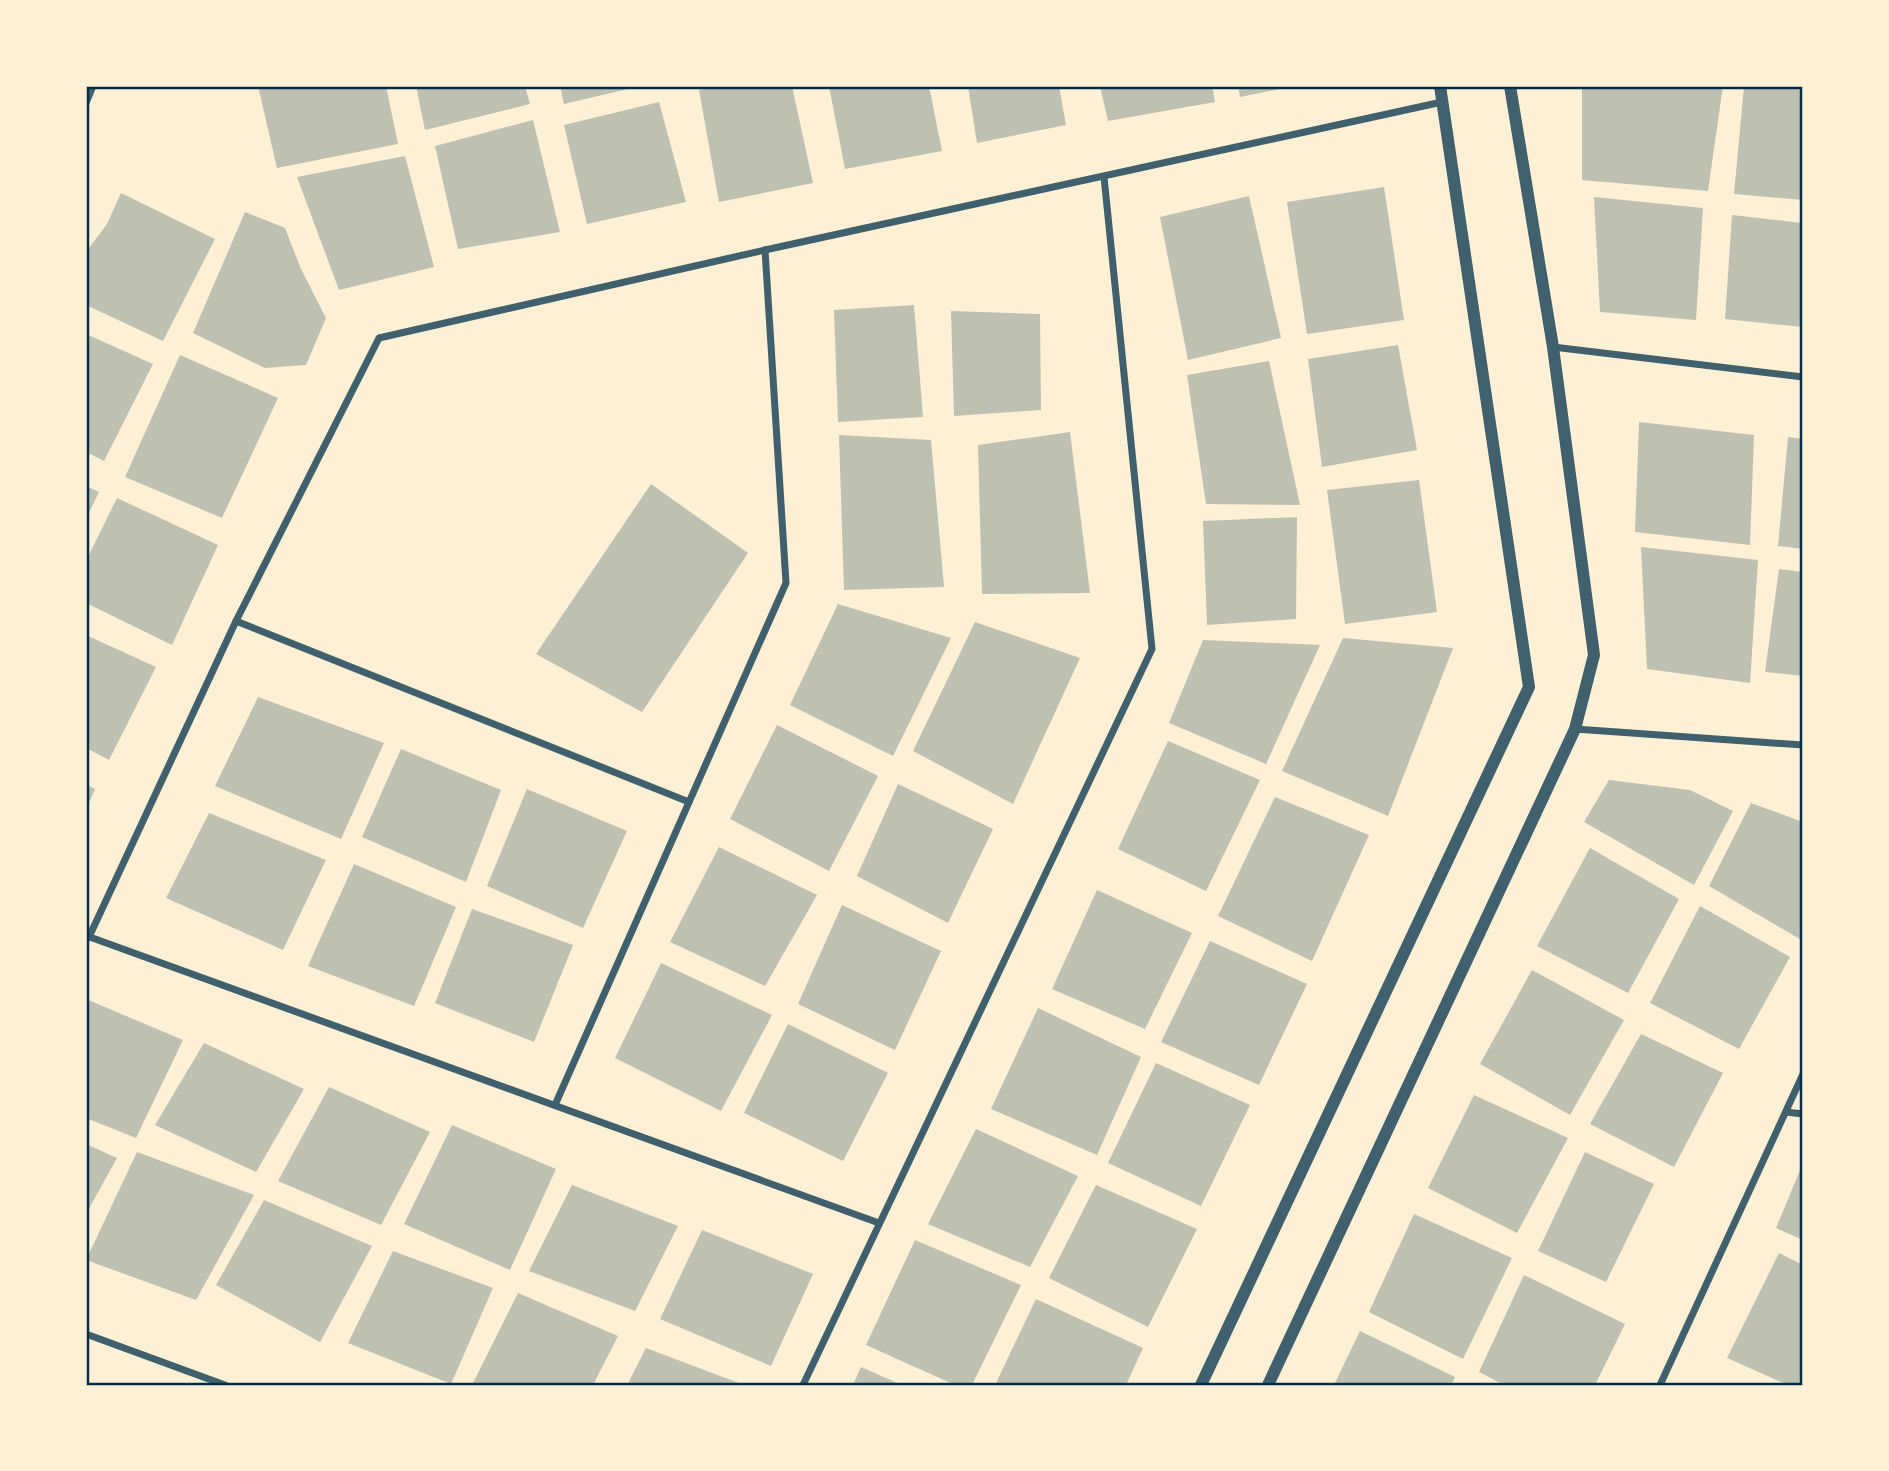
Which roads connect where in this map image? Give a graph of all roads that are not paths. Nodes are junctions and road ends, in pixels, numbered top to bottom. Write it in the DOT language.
graph roads {
  1 [pos="93,86"];
  2 [pos="1440,86"];
  3 [pos="1510,86"];
  4 [pos="1442,102"];
  5 [pos="86,103"];
  6 [pos="1104,177"];
  7 [pos="765,250"];
  8 [pos="1553,347"];
  9 [pos="1803,377"];
  10 [pos="236,621"];
  11 [pos="1575,729"];
  12 [pos="1803,745"];
  13 [pos="689,802"];
  14 [pos="87,936"];
  15 [pos="1803,1074"];
  16 [pos="555,1105"];
  17 [pos="1786,1112"];
  18 [pos="1803,1114"];
  19 [pos="880,1223"];
  20 [pos="86,1334"];
  21 [pos="225,1385"];
  22 [pos="803,1385"];
  23 [pos="1200,1385"];
  24 [pos="1268,1385"];
  25 [pos="1660,1385"];
  1 -- 5 [label="street"];
  2 -- 4 [label="street"];
  3 -- 8 [label="street"];
  4 -- 6 [label="street"];
  4 -- 23 [label="street"];
  6 -- 7 [label="street"];
  6 -- 19 [label="street"];
  7 -- 10 [label="street"];
  7 -- 13 [label="street"];
  8 -- 9 [label="street"];
  8 -- 11 [label="street"];
  10 -- 13 [label="street"];
  10 -- 14 [label="street"];
  11 -- 12 [label="street"];
  11 -- 24 [label="street"];
  13 -- 16 [label="street"];
  14 -- 16 [label="street"];
  15 -- 17 [label="street"];
  16 -- 19 [label="street"];
  17 -- 18 [label="street"];
  17 -- 25 [label="street"];
  19 -- 22 [label="street"];
  20 -- 21 [label="street"];
}
